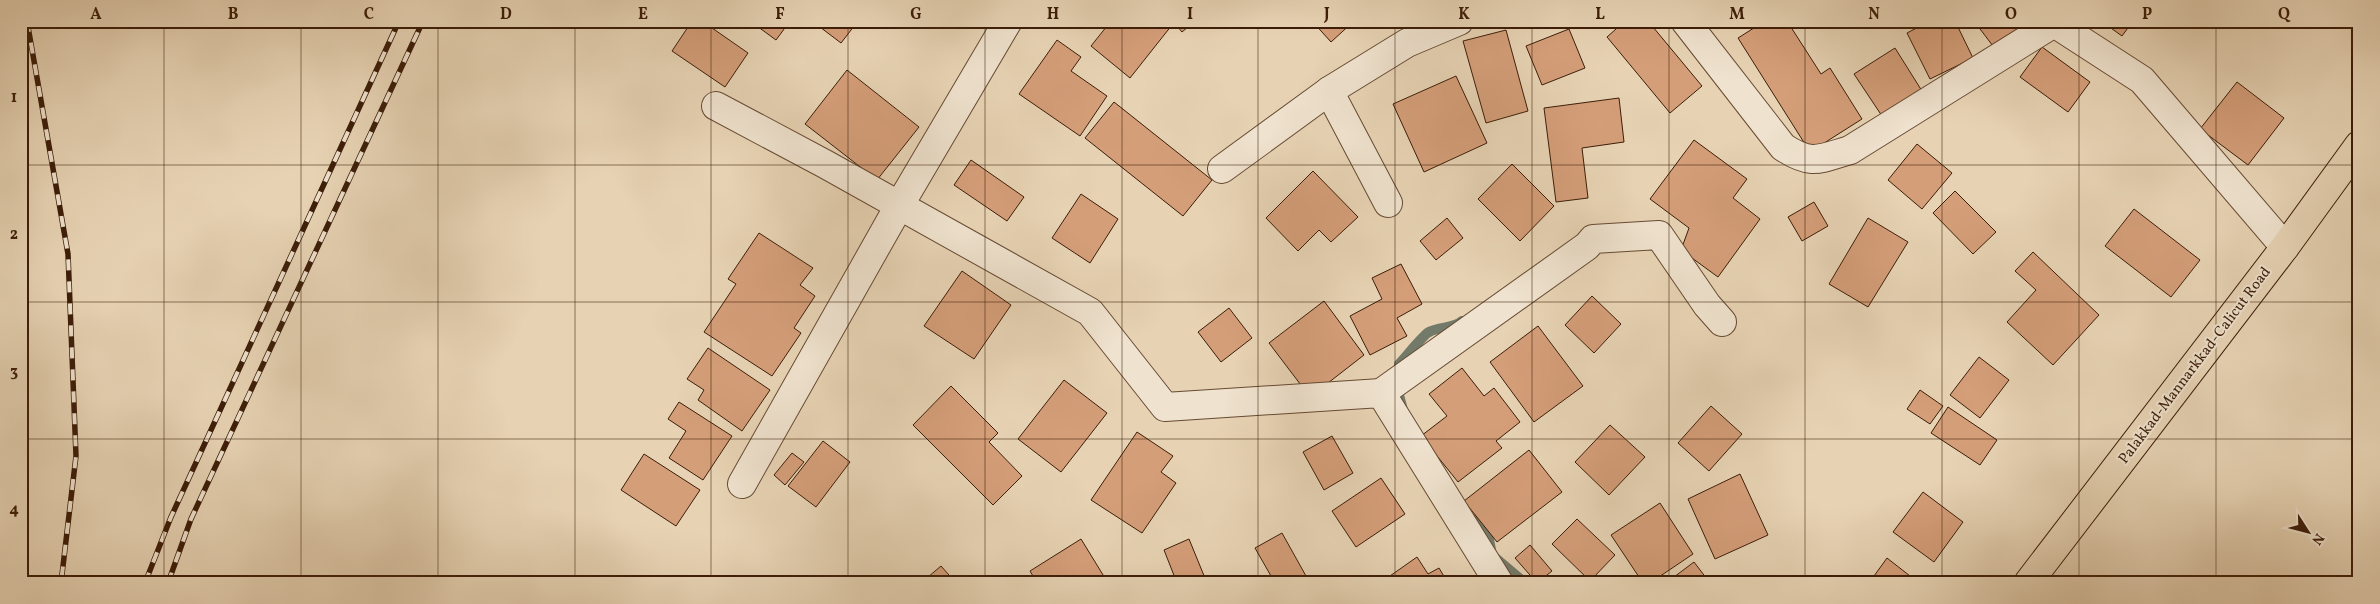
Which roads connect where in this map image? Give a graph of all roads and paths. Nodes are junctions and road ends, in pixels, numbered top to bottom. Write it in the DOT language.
graph roads {
  1 [pos="1008,21"];
  2 [pos="1459,21"];
  3 [pos="1685,21"];
  4 [pos="2054,22"];
  5 [pos="1329,91"];
  6 [pos="716,106"];
  7 [pos="2359,145"];
  8 [pos="1222,169"];
  9 [pos="1388,204"];
  10 [pos="899,206"];
  11 [pos="2285,247"];
  12 [pos="1722,322"];
  13 [pos="1381,393"];
  14 [pos="742,484"];
  15 [pos="1499,583"];
  16 [pos="2028,583"];
  1 -- 10 [label="street"];
  2 -- 5 [label="street"];
  3 -- 4 [label="street"];
  4 -- 11 [label="street"];
  5 -- 8 [label="street"];
  5 -- 9 [label="street"];
  6 -- 10 [label="street"];
  7 -- 11 [label="highway, Palakkad-Mannarkkad-Calicut Road"];
  10 -- 13 [label="street"];
  10 -- 14 [label="street"];
  11 -- 16 [label="highway, Palakkad-Mannarkkad-Calicut Road"];
  12 -- 13 [label="street"];
  13 -- 15 [label="street"];
}
